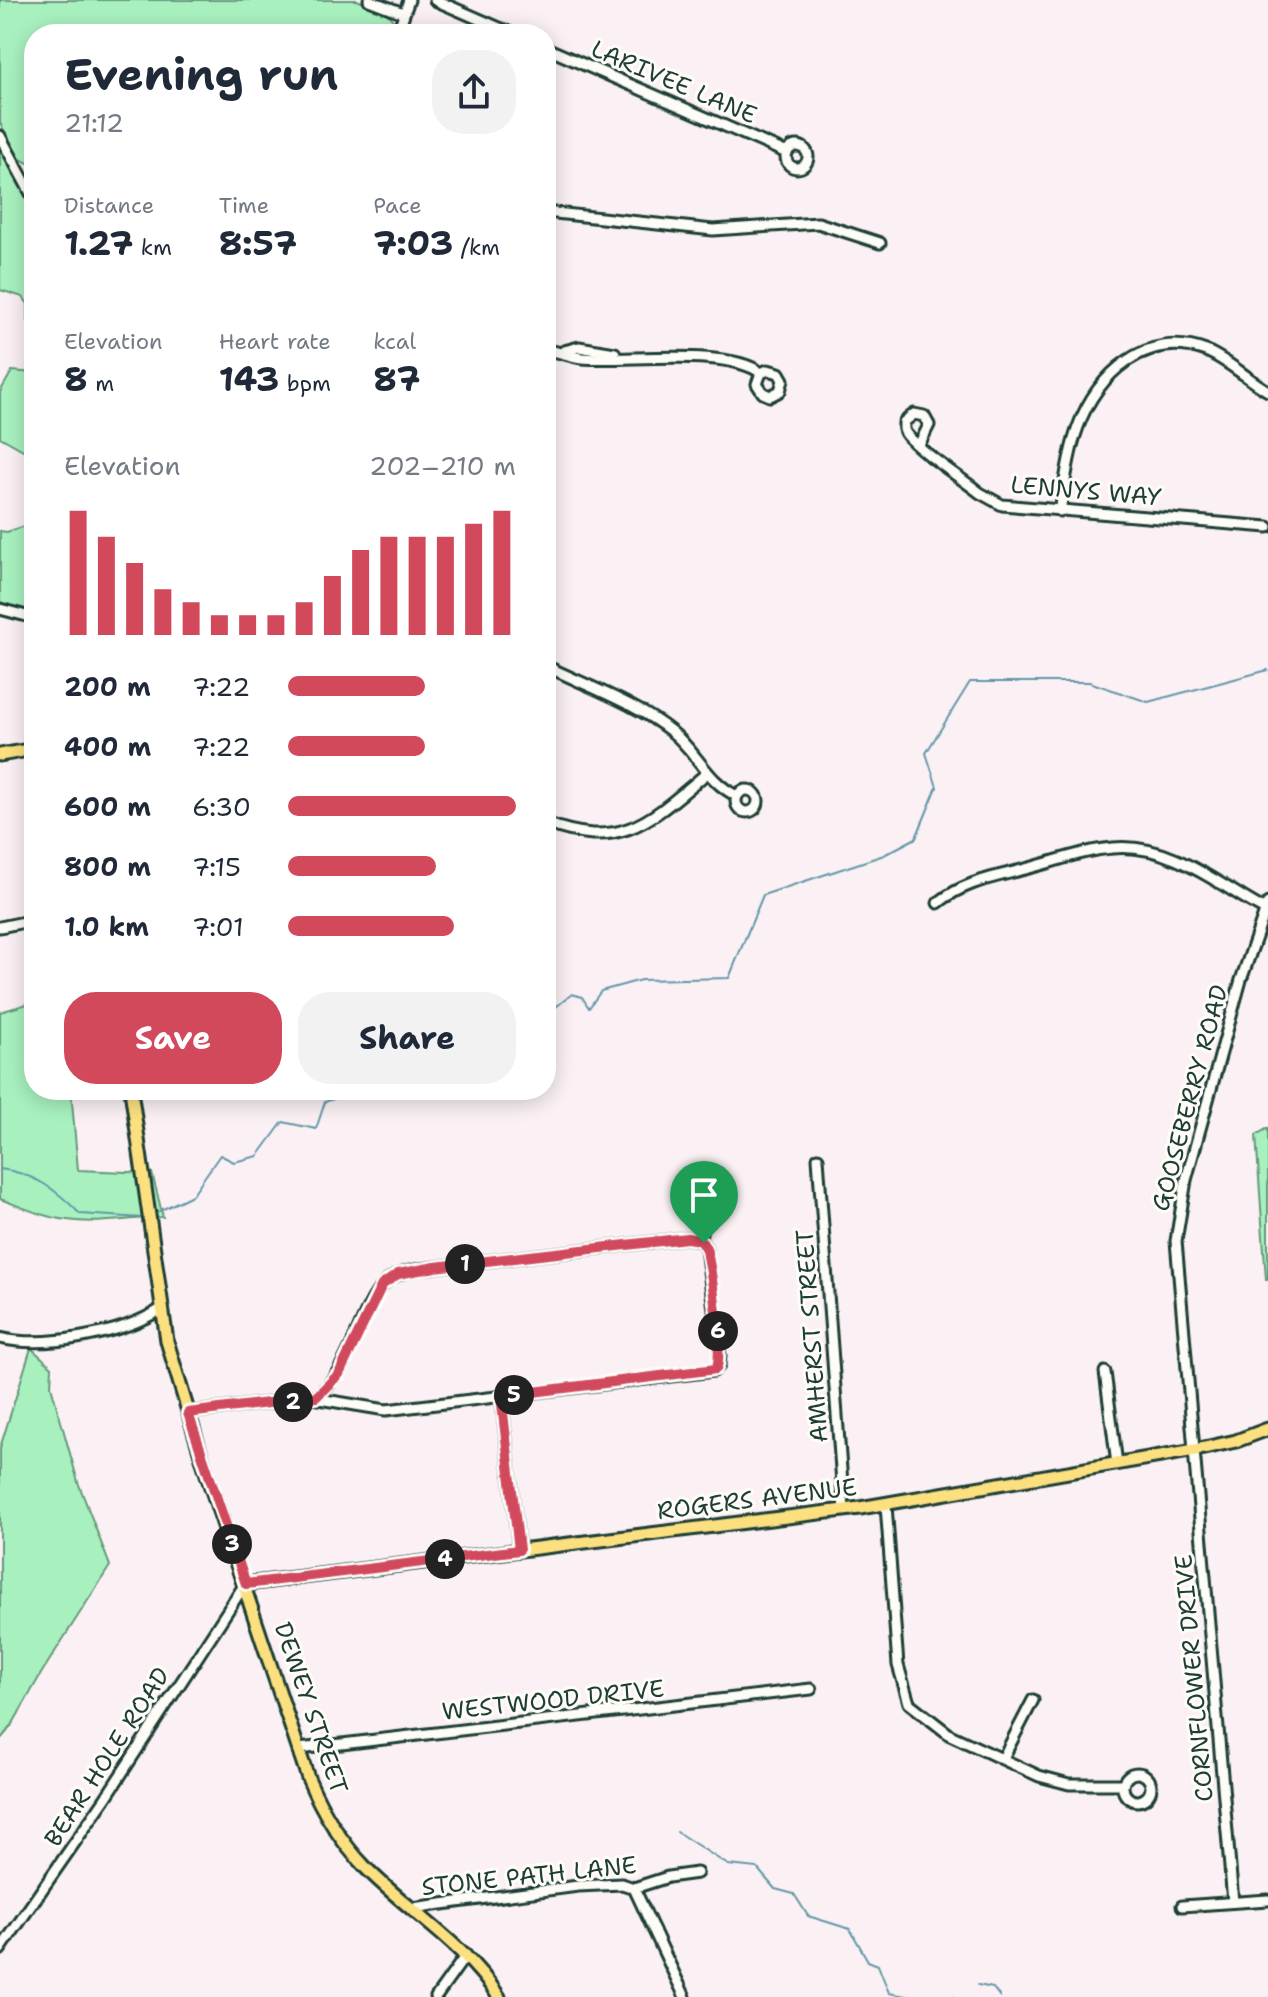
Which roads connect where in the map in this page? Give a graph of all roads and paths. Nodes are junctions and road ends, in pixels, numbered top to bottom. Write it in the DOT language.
graph roads {
  1 [pos="369,0"];
  2 [pos="409,0"];
  3 [pos="435,0"];
  4 [pos="403,13"];
  5 [pos="400,24"];
  6 [pos="490,24"];
  7 [pos="556,52"];
  8 [pos="0,136"];
  9 [pos="787,153"];
  10 [pos="24,180"];
  11 [pos="556,213"];
  12 [pos="880,243"];
  13 [pos="556,351"];
  14 [pos="761,373"];
  15 [pos="1268,391"];
  16 [pos="919,445"];
  17 [pos="1060,511"];
  18 [pos="1268,527"];
  19 [pos="0,609"];
  20 [pos="24,615"];
  21 [pos="556,671"];
  22 [pos="24,751"];
  23 [pos="0,755"];
  24 [pos="707,773"];
  25 [pos="737,796"];
  26 [pos="556,826"];
  27 [pos="938,903"];
  28 [pos="1266,907"];
  29 [pos="24,922"];
  30 [pos="0,927"];
  31 [pos="132,1100"];
  32 [pos="818,1158"];
  33 [pos="701,1190"];
  34 [pos="700,1240"];
  35 [pos="161,1309"];
  36 [pos="0,1338"];
  37 [pos="1105,1372"];
  38 [pos="501,1396"];
  39 [pos="313,1398"];
  40 [pos="188,1413"];
  41 [pos="1268,1429"];
  42 [pos="1195,1450"];
  43 [pos="1117,1464"];
  44 [pos="886,1505"];
  45 [pos="844,1510"];
  46 [pos="519,1550"];
  47 [pos="246,1584"];
  48 [pos="811,1689"];
  49 [pos="1033,1700"];
  50 [pos="299,1749"];
  51 [pos="1003,1758"];
  52 [pos="1123,1784"];
  53 [pos="697,1873"];
  54 [pos="634,1888"];
  55 [pos="1268,1900"];
  56 [pos="1233,1902"];
  57 [pos="1182,1906"];
  58 [pos="412,1908"];
  59 [pos="0,1950"];
  60 [pos="466,1955"];
  61 [pos="436,1997"];
  62 [pos="499,1997"];
  63 [pos="685,1997"];
  1 -- 4 [label="street"];
  2 -- 4 [label="street"];
  3 -- 6 [label="street"];
  4 -- 5 [label="street"];
  7 -- 9 [label="street, LARIVEE LANE"];
  8 -- 10 [label="street"];
  11 -- 12 [label="street"];
  13 -- 14 [label="street"];
  15 -- 17 [label="street"];
  16 -- 17 [label="street, LENNYS WAY"];
  17 -- 18 [label="street, LENNYS WAY"];
  19 -- 20 [label="street"];
  21 -- 24 [label="street"];
  22 -- 23 [label="main road"];
  24 -- 25 [label="street"];
  24 -- 26 [label="street"];
  27 -- 28 [label="street"];
  28 -- 42 [label="street, GOOSEBERRY ROAD"];
  29 -- 30 [label="street"];
  31 -- 35 [label="main road, DEWEY STREET"];
  32 -- 45 [label="street, AMHERST STREET"];
  33 -- 34 [label="street"];
  34 -- 38 [label="street"];
  34 -- 39 [label="street"];
  35 -- 36 [label="street"];
  35 -- 40 [label="main road, DEWEY STREET"];
  37 -- 43 [label="street"];
  38 -- 39 [label="street"];
  38 -- 46 [label="street"];
  39 -- 40 [label="street"];
  40 -- 47 [label="main road, DEWEY STREET"];
  41 -- 42 [label="main road, ROGERS AVENUE"];
  42 -- 43 [label="main road, ROGERS AVENUE"];
  42 -- 56 [label="street, CORNFLOWER DRIVE"];
  43 -- 44 [label="main road, ROGERS AVENUE"];
  44 -- 45 [label="main road, ROGERS AVENUE"];
  44 -- 51 [label="street"];
  45 -- 46 [label="main road, ROGERS AVENUE"];
  46 -- 47 [label="main road, ROGERS AVENUE"];
  47 -- 50 [label="main road, DEWEY STREET"];
  47 -- 59 [label="street, BEAR HOLE ROAD"];
  48 -- 50 [label="street, WESTWOOD DRIVE"];
  49 -- 51 [label="street"];
  50 -- 58 [label="main road, DEWEY STREET"];
  51 -- 52 [label="street"];
  53 -- 54 [label="street, STONE PATH LANE"];
  54 -- 58 [label="street, STONE PATH LANE"];
  54 -- 63 [label="street"];
  55 -- 56 [label="street"];
  56 -- 57 [label="street"];
  58 -- 60 [label="main road, DEWEY STREET"];
  60 -- 61 [label="street"];
  60 -- 62 [label="main road, DEWEY STREET"];
}
